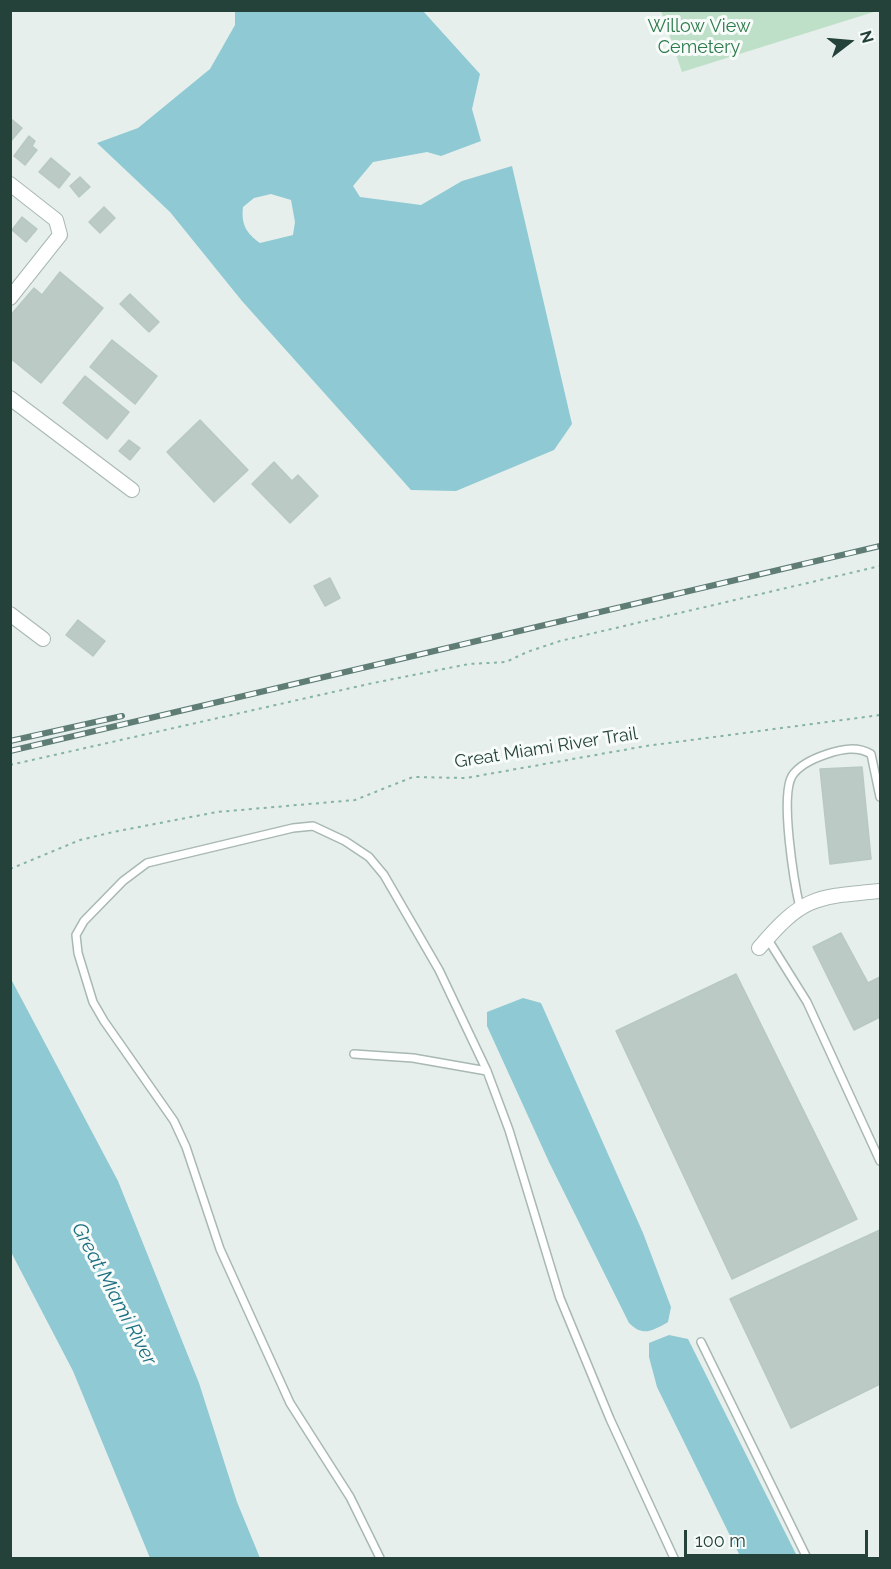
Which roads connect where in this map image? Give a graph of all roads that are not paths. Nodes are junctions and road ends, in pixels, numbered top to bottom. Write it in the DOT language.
graph roads {
  1 [pos="10,184"];
  2 [pos="10,298"];
  3 [pos="10,398"];
  4 [pos="132,490"];
  5 [pos="10,614"];
  6 [pos="43,639"];
  7 [pos="880,798"];
  8 [pos="880,891"];
  9 [pos="800,908"];
  10 [pos="763,943"];
  11 [pos="354,1054"];
  12 [pos="487,1071"];
  13 [pos="880,1161"];
  14 [pos="701,1342"];
  15 [pos="381,1558"];
  16 [pos="674,1558"];
  17 [pos="807,1558"];
  1 -- 2 [label="street"];
  3 -- 4 [label="street"];
  5 -- 6 [label="street"];
  7 -- 9 [label="lane"];
  8 -- 9 [label="street"];
  9 -- 10 [label="street"];
  10 -- 13 [label="lane"];
  11 -- 12 [label="lane"];
  12 -- 15 [label="lane"];
  12 -- 16 [label="lane"];
  14 -- 17 [label="lane"];
}
